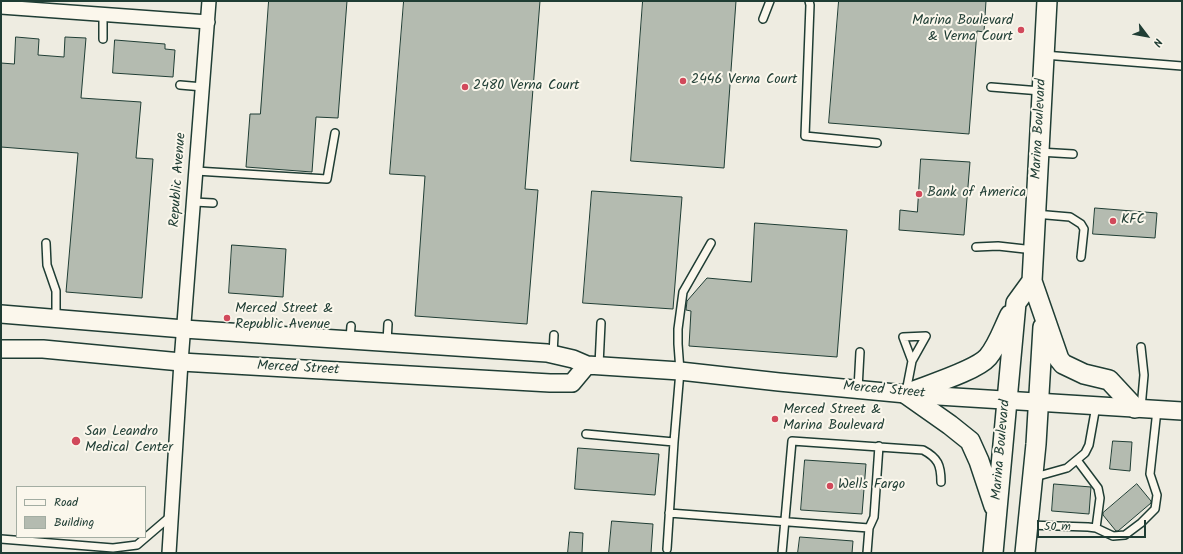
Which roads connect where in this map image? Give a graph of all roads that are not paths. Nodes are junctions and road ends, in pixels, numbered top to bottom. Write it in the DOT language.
graph roads {
  1 [pos="209,1"];
  2 [pos="770,1"];
  3 [pos="809,1"];
  4 [pos="1046,1"];
  5 [pos="2,5"];
  6 [pos="103,14"];
  7 [pos="762,19"];
  8 [pos="208,22"];
  9 [pos="103,38"];
  10 [pos="1044,55"];
  11 [pos="1182,66"];
  12 [pos="180,86"];
  13 [pos="203,87"];
  14 [pos="991,87"];
  15 [pos="1043,91"];
  16 [pos="335,133"];
  17 [pos="877,143"];
  18 [pos="1039,152"];
  19 [pos="1073,154"];
  20 [pos="196,171"];
  21 [pos="194,202"];
  22 [pos="213,203"];
  23 [pos="1035,214"];
  24 [pos="711,243"];
  25 [pos="46,244"];
  26 [pos="976,247"];
  27 [pos="1034,250"];
  28 [pos="1080,257"];
  29 [pos="1032,281"];
  30 [pos="1016,303"];
  31 [pos="1,314"];
  32 [pos="1044,315"];
  33 [pos="56,318"];
  34 [pos="601,323"];
  35 [pos="388,324"];
  36 [pos="184,329"];
  37 [pos="554,335"];
  38 [pos="387,342"];
  39 [pos="1141,347"];
  40 [pos="1,349"];
  41 [pos="860,352"];
  42 [pos="553,354"];
  43 [pos="912,361"];
  44 [pos="181,362"];
  45 [pos="593,365"];
  46 [pos="680,371"];
  47 [pos="858,389"];
  48 [pos="906,394"];
  49 [pos="1007,400"];
  50 [pos="1039,402"];
  51 [pos="1096,405"];
  52 [pos="1145,409"];
  53 [pos="1182,412"];
  54 [pos="586,434"];
  55 [pos="674,442"];
  56 [pos="879,446"];
  57 [pos="1077,460"];
  58 [pos="1033,478"];
  59 [pos="941,482"];
  60 [pos="669,513"];
  61 [pos="997,514"];
  62 [pos="172,515"];
  63 [pos="784,522"];
  64 [pos="1028,524"];
  65 [pos="869,528"];
  66 [pos="1096,528"];
  67 [pos="146,537"];
  68 [pos="145,538"];
  69 [pos="1,539"];
  70 [pos="667,549"];
  71 [pos="169,553"];
  72 [pos="782,553"];
  73 [pos="867,553"];
  74 [pos="993,553"];
  75 [pos="1025,553"];
  1 -- 8 [label="street, Republic Avenue"];
  2 -- 7 [label="lane"];
  3 -- 17 [label="lane"];
  4 -- 10 [label="main road, Marina Boulevard"];
  5 -- 6 [label="street"];
  6 -- 8 [label="street"];
  6 -- 9 [label="lane"];
  8 -- 13 [label="street, Republic Avenue"];
  10 -- 11 [label="lane"];
  10 -- 15 [label="main road, Marina Boulevard"];
  12 -- 13 [label="lane"];
  13 -- 20 [label="street, Republic Avenue"];
  14 -- 15 [label="lane"];
  15 -- 18 [label="main road, Marina Boulevard"];
  16 -- 20 [label="lane"];
  18 -- 19 [label="lane"];
  18 -- 23 [label="main road, Marina Boulevard"];
  20 -- 21 [label="street, Republic Avenue"];
  21 -- 22 [label="lane"];
  21 -- 36 [label="street, Republic Avenue"];
  23 -- 27 [label="main road, Marina Boulevard"];
  23 -- 28 [label="lane"];
  24 -- 46 [label="lane"];
  25 -- 33 [label="lane"];
  26 -- 27 [label="lane"];
  27 -- 29 [label="main road, Marina Boulevard"];
  29 -- 30 [label="main road"];
  29 -- 32 [label="main road, Marina Boulevard"];
  30 -- 48 [label="main road"];
  30 -- 49 [label="main road, Marina Boulevard"];
  31 -- 33 [label="street, Merced Street"];
  32 -- 50 [label="main road, Marina Boulevard"];
  32 -- 52 [label="main road"];
  33 -- 36 [label="street, Merced Street"];
  34 -- 45 [label="lane"];
  35 -- 38 [label="lane"];
  36 -- 38 [label="street, Merced Street"];
  36 -- 44 [label="street, Republic Avenue"];
  37 -- 42 [label="lane"];
  38 -- 42 [label="street, Merced Street"];
  39 -- 52 [label="lane"];
  40 -- 44 [label="street, Merced Street"];
  41 -- 47 [label="lane"];
  42 -- 45 [label="street, Merced Street"];
  43 -- 48 [label="lane"];
  44 -- 45 [label="street, Merced Street"];
  44 -- 62 [label="street, Republic Avenue"];
  45 -- 46 [label="street, Merced Street"];
  46 -- 47 [label="street, Merced Street"];
  46 -- 55 [label="lane"];
  47 -- 48 [label="street, Merced Street"];
  48 -- 49 [label="street, Merced Street"];
  48 -- 61 [label="main road"];
  49 -- 50 [label="street, Merced Street"];
  49 -- 61 [label="main road, Marina Boulevard"];
  50 -- 51 [label="street, Merced Street"];
  50 -- 58 [label="main road, Marina Boulevard"];
  51 -- 52 [label="street, Merced Street"];
  51 -- 57 [label="lane"];
  52 -- 53 [label="street, Merced Street"];
  52 -- 66 [label="lane"];
  54 -- 55 [label="lane"];
  55 -- 60 [label="lane"];
  56 -- 59 [label="lane"];
  56 -- 63 [label="lane"];
  56 -- 65 [label="lane"];
  57 -- 58 [label="lane"];
  57 -- 66 [label="lane"];
  58 -- 64 [label="main road, Marina Boulevard"];
  60 -- 63 [label="lane"];
  60 -- 70 [label="lane"];
  61 -- 74 [label="main road, Marina Boulevard"];
  62 -- 67 [label="lane"];
  62 -- 71 [label="street, Republic Avenue"];
  63 -- 65 [label="lane"];
  63 -- 72 [label="lane"];
  64 -- 66 [label="lane"];
  64 -- 75 [label="main road, Marina Boulevard"];
  65 -- 73 [label="lane"];
  68 -- 69 [label="lane"];
}
